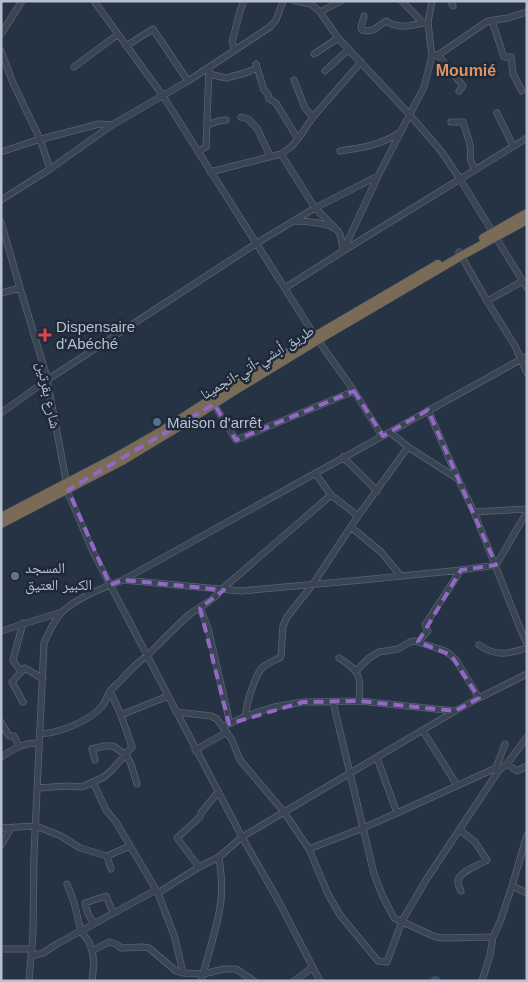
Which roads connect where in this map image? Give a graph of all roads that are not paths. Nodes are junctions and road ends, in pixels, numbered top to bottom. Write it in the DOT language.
graph roads {
  1 [pos="22,1"];
  2 [pos="94,1"];
  3 [pos="244,1"];
  4 [pos="283,1"];
  5 [pos="295,1"];
  6 [pos="341,1"];
  7 [pos="402,1"];
  8 [pos="432,1"];
  9 [pos="320,12"];
  10 [pos="527,12"];
  11 [pos="364,16"];
  12 [pos="492,21"];
  13 [pos="426,23"];
  14 [pos="1,34"];
  15 [pos="118,35"];
  16 [pos="338,38"];
  17 [pos="126,46"];
  18 [pos="349,49"];
  19 [pos="235,50"];
  20 [pos="1,51"];
  21 [pos="314,54"];
  22 [pos="436,55"];
  23 [pos="361,62"];
  24 [pos="74,67"];
  25 [pos="209,71"];
  26 [pos="325,71"];
  27 [pos="294,80"];
  28 [pos="188,81"];
  29 [pos="459,91"];
  30 [pos="522,91"];
  31 [pos="163,96"];
  32 [pos="497,113"];
  33 [pos="410,115"];
  34 [pos="313,117"];
  35 [pos="241,118"];
  36 [pos="226,120"];
  37 [pos="451,122"];
  38 [pos="112,125"];
  39 [pos="207,125"];
  40 [pos="401,132"];
  41 [pos="527,138"];
  42 [pos="40,139"];
  43 [pos="298,140"];
  44 [pos="513,146"];
  45 [pos="340,151"];
  46 [pos="1,152"];
  47 [pos="198,152"];
  48 [pos="281,154"];
  49 [pos="270,156"];
  50 [pos="50,169"];
  51 [pos="475,170"];
  52 [pos="210,172"];
  53 [pos="378,176"];
  54 [pos="460,179"];
  55 [pos="1,200"];
  56 [pos="315,208"];
  57 [pos="527,213"];
  58 [pos="294,220"];
  59 [pos="527,220"];
  60 [pos="1,222"];
  61 [pos="335,228"];
  62 [pos="494,235"];
  63 [pos="257,243"];
  64 [pos="343,250"];
  65 [pos="460,254"];
  66 [pos="525,284"];
  67 [pos="20,288"];
  68 [pos="285,288"];
  69 [pos="1,293"];
  70 [pos="487,301"];
  71 [pos="316,338"];
  72 [pos="524,357"];
  73 [pos="527,374"];
  74 [pos="48,380"];
  75 [pos="354,391"];
  76 [pos="212,402"];
  77 [pos="428,410"];
  78 [pos="1,413"];
  79 [pos="390,432"];
  80 [pos="382,436"];
  81 [pos="408,447"];
  82 [pos="343,457"];
  83 [pos="315,473"];
  84 [pos="458,479"];
  85 [pos="68,486"];
  86 [pos="377,491"];
  87 [pos="331,495"];
  88 [pos="527,511"];
  89 [pos="474,512"];
  90 [pos="358,516"];
  91 [pos="1,517"];
  92 [pos="520,523"];
  93 [pos="1,524"];
  94 [pos="351,527"];
  95 [pos="527,527"];
  96 [pos="496,565"];
  97 [pos="461,570"];
  98 [pos="401,576"];
  99 [pos="123,580"];
  100 [pos="313,584"];
  101 [pos="110,585"];
  102 [pos="221,590"];
  103 [pos="200,608"];
  104 [pos="62,612"];
  105 [pos="23,624"];
  106 [pos="1,630"];
  107 [pos="418,642"];
  108 [pos="527,644"];
  109 [pos="479,645"];
  110 [pos="527,648"];
  111 [pos="147,656"];
  112 [pos="339,658"];
  113 [pos="356,671"];
  114 [pos="21,672"];
  115 [pos="527,674"];
  116 [pos="43,679"];
  117 [pos="110,691"];
  118 [pos="168,696"];
  119 [pos="479,698"];
  120 [pos="23,702"];
  121 [pos="333,702"];
  122 [pos="358,702"];
  123 [pos="455,711"];
  124 [pos="176,712"];
  125 [pos="121,715"];
  126 [pos="246,716"];
  127 [pos="1,722"];
  128 [pos="226,728"];
  129 [pos="423,731"];
  130 [pos="40,734"];
  131 [pos="527,737"];
  132 [pos="39,743"];
  133 [pos="505,744"];
  134 [pos="19,746"];
  135 [pos="195,750"];
  136 [pos="126,755"];
  137 [pos="1,756"];
  138 [pos="377,758"];
  139 [pos="95,760"];
  140 [pos="507,764"];
  141 [pos="527,766"];
  142 [pos="497,769"];
  143 [pos="350,774"];
  144 [pos="93,782"];
  145 [pos="136,784"];
  146 [pos="457,784"];
  147 [pos="38,788"];
  148 [pos="218,792"];
  149 [pos="284,812"];
  150 [pos="397,813"];
  151 [pos="36,826"];
  152 [pos="1,828"];
  153 [pos="11,828"];
  154 [pos="364,828"];
  155 [pos="460,830"];
  156 [pos="527,836"];
  157 [pos="242,837"];
  158 [pos="1,845"];
  159 [pos="130,846"];
  160 [pos="309,849"];
  161 [pos="107,856"];
  162 [pos="219,857"];
  163 [pos="199,867"];
  164 [pos="112,868"];
  165 [pos="67,884"];
  166 [pos="512,886"];
  167 [pos="462,891"];
  168 [pos="157,892"];
  169 [pos="527,893"];
  170 [pos="113,913"];
  171 [pos="402,921"];
  172 [pos="94,924"];
  173 [pos="81,932"];
  174 [pos="493,937"];
  175 [pos="1,949"];
  176 [pos="32,949"];
  177 [pos="92,951"];
  178 [pos="31,956"];
  179 [pos="313,967"];
  180 [pos="183,973"];
  181 [pos="203,974"];
  182 [pos="29,981"];
  183 [pos="92,981"];
  184 [pos="201,981"];
  185 [pos="254,981"];
  186 [pos="294,981"];
  187 [pos="320,981"];
  188 [pos="482,981"];
  1 -- 14 [label="street"];
  2 -- 15 [label="street"];
  3 -- 19 [label="street"];
  4 -- 19 [label="street"];
  5 -- 9 [label="street"];
  6 -- 9 [label="street"];
  7 -- 13 [label="street"];
  8 -- 13 [label="street"];
  9 -- 16 [label="street"];
  10 -- 12 [label="street"];
  11 -- 13 [label="street"];
  12 -- 22 [label="street"];
  12 -- 30 [label="street"];
  13 -- 22 [label="street"];
  15 -- 17 [label="street"];
  15 -- 24 [label="street"];
  16 -- 18 [label="street"];
  16 -- 21 [label="street"];
  17 -- 28 [label="street"];
  17 -- 31 [label="street"];
  18 -- 23 [label="street"];
  18 -- 26 [label="street"];
  19 -- 25 [label="street"];
  20 -- 42 [label="street"];
  22 -- 29 [label="street"];
  22 -- 33 [label="street"];
  23 -- 33 [label="street"];
  23 -- 34 [label="street"];
  25 -- 28 [label="street"];
  25 -- 39 [label="street"];
  25 -- 43 [label="street"];
  27 -- 34 [label="street"];
  28 -- 31 [label="street"];
  31 -- 38 [label="street"];
  31 -- 47 [label="street"];
  32 -- 44 [label="street"];
  33 -- 40 [label="street"];
  33 -- 54 [label="street"];
  34 -- 43 [label="street"];
  35 -- 49 [label="street"];
  36 -- 39 [label="street"];
  37 -- 51 [label="street"];
  38 -- 42 [label="street"];
  38 -- 50 [label="street"];
  39 -- 47 [label="street"];
  40 -- 45 [label="street"];
  40 -- 53 [label="street"];
  41 -- 44 [label="street"];
  42 -- 46 [label="street"];
  42 -- 50 [label="street"];
  43 -- 48 [label="street"];
  44 -- 51 [label="street"];
  47 -- 52 [label="street"];
  48 -- 49 [label="street"];
  48 -- 56 [label="street"];
  49 -- 52 [label="street"];
  50 -- 55 [label="street"];
  51 -- 54 [label="street"];
  52 -- 63 [label="street"];
  53 -- 56 [label="street"];
  53 -- 64 [label="street"];
  54 -- 62 [label="street"];
  54 -- 64 [label="street"];
  56 -- 58 [label="street"];
  56 -- 61 [label="street"];
  57 -- 62 [label="highway"];
  58 -- 61 [label="street"];
  58 -- 63 [label="street"];
  59 -- 62 [label="highway"];
  60 -- 67 [label="street, شارع بقرتين"];
  61 -- 64 [label="street"];
  62 -- 65 [label="highway"];
  62 -- 66 [label="street"];
  63 -- 68 [label="street"];
  63 -- 74 [label="street"];
  64 -- 68 [label="street"];
  65 -- 70 [label="street"];
  65 -- 71 [label="highway"];
  66 -- 70 [label="street"];
  67 -- 69 [label="street"];
  67 -- 74 [label="street, شارع بقرتين"];
  68 -- 71 [label="street"];
  70 -- 72 [label="street"];
  71 -- 75 [label="street"];
  71 -- 76 [label="highway"];
  72 -- 73 [label="street"];
  72 -- 77 [label="street"];
  74 -- 78 [label="street"];
  74 -- 85 [label="street, شارع بقرتين"];
  75 -- 76 [label="street"];
  75 -- 80 [label="street"];
  76 -- 85 [label="highway"];
  77 -- 79 [label="street"];
  77 -- 84 [label="street"];
  79 -- 80 [label="street"];
  79 -- 81 [label="street"];
  80 -- 82 [label="street"];
  81 -- 84 [label="street"];
  81 -- 86 [label="street"];
  82 -- 83 [label="street"];
  82 -- 86 [label="street"];
  83 -- 87 [label="street"];
  83 -- 99 [label="street"];
  84 -- 89 [label="street"];
  85 -- 91 [label="highway"];
  85 -- 93 [label="highway"];
  85 -- 101 [label="street, شارع بقرتين"];
  86 -- 90 [label="street"];
  87 -- 90 [label="street"];
  87 -- 102 [label="street"];
  88 -- 89 [label="street"];
  88 -- 92 [label="street"];
  89 -- 96 [label="street"];
  90 -- 94 [label="street"];
  92 -- 95 [label="street"];
  92 -- 96 [label="street"];
  94 -- 98 [label="street"];
  94 -- 100 [label="street"];
  96 -- 97 [label="street"];
  96 -- 108 [label="street"];
  97 -- 98 [label="street"];
  97 -- 107 [label="street"];
  98 -- 100 [label="street"];
  99 -- 101 [label="street"];
  99 -- 102 [label="street"];
  100 -- 102 [label="street"];
  100 -- 126 [label="street"];
  101 -- 104 [label="street"];
  101 -- 111 [label="street, شارع بقرتين"];
  102 -- 103 [label="street"];
  103 -- 111 [label="street"];
  103 -- 128 [label="street"];
  104 -- 105 [label="street"];
  104 -- 116 [label="street"];
  105 -- 106 [label="street"];
  105 -- 114 [label="street"];
  107 -- 113 [label="street"];
  107 -- 119 [label="street"];
  109 -- 110 [label="street"];
  111 -- 117 [label="street"];
  111 -- 118 [label="street, شارع بقرتين"];
  112 -- 113 [label="street"];
  113 -- 122 [label="street"];
  114 -- 116 [label="street"];
  114 -- 120 [label="street"];
  115 -- 119 [label="street"];
  116 -- 130 [label="street"];
  117 -- 125 [label="street"];
  117 -- 130 [label="street"];
  118 -- 124 [label="street, شارع بقرتين"];
  118 -- 125 [label="street"];
  119 -- 123 [label="street"];
  121 -- 122 [label="street"];
  121 -- 126 [label="street"];
  121 -- 143 [label="street"];
  122 -- 123 [label="street"];
  123 -- 129 [label="street"];
  124 -- 128 [label="street"];
  124 -- 135 [label="street, شارع بقرتين"];
  125 -- 136 [label="street"];
  126 -- 128 [label="street"];
  127 -- 134 [label="street"];
  128 -- 135 [label="street"];
  128 -- 149 [label="street"];
  129 -- 138 [label="street"];
  129 -- 146 [label="street"];
  130 -- 132 [label="street"];
  131 -- 140 [label="street"];
  132 -- 134 [label="street"];
  132 -- 147 [label="street"];
  133 -- 142 [label="street"];
  134 -- 137 [label="street"];
  135 -- 148 [label="street, شارع بقرتين"];
  136 -- 139 [label="street"];
  136 -- 144 [label="street"];
  136 -- 145 [label="street"];
  138 -- 143 [label="street"];
  138 -- 150 [label="street"];
  140 -- 141 [label="street"];
  140 -- 142 [label="street"];
  142 -- 146 [label="street"];
  142 -- 155 [label="street"];
  143 -- 149 [label="street"];
  143 -- 154 [label="street"];
  144 -- 147 [label="street"];
  144 -- 159 [label="street"];
  146 -- 150 [label="street"];
  147 -- 151 [label="street"];
  148 -- 157 [label="street, شارع بقرتين"];
  148 -- 163 [label="street"];
  149 -- 157 [label="street"];
  149 -- 160 [label="street"];
  150 -- 154 [label="street"];
  151 -- 153 [label="street"];
  151 -- 161 [label="street"];
  151 -- 176 [label="street"];
  152 -- 153 [label="street"];
  153 -- 158 [label="street"];
  154 -- 160 [label="street"];
  154 -- 171 [label="street"];
  155 -- 167 [label="street"];
  155 -- 171 [label="street"];
  156 -- 166 [label="street"];
  157 -- 162 [label="street"];
  157 -- 179 [label="street, شارع بقرتين"];
  159 -- 161 [label="street"];
  159 -- 168 [label="street"];
  160 -- 171 [label="street"];
  161 -- 164 [label="street"];
  162 -- 163 [label="street"];
  162 -- 181 [label="street"];
  163 -- 168 [label="street"];
  165 -- 173 [label="street"];
  166 -- 169 [label="street"];
  166 -- 174 [label="street"];
  168 -- 170 [label="street"];
  168 -- 180 [label="street"];
  170 -- 172 [label="street"];
  170 -- 172 [label="street"];
  171 -- 174 [label="street"];
  172 -- 173 [label="street"];
  173 -- 177 [label="street"];
  173 -- 178 [label="street"];
  174 -- 188 [label="street"];
  175 -- 176 [label="street"];
  176 -- 178 [label="street"];
  177 -- 180 [label="street"];
  177 -- 183 [label="street"];
  178 -- 182 [label="street"];
  179 -- 186 [label="street"];
  179 -- 187 [label="street, شارع بقرتين"];
  180 -- 181 [label="street"];
  181 -- 184 [label="street"];
  181 -- 185 [label="street"];
}
